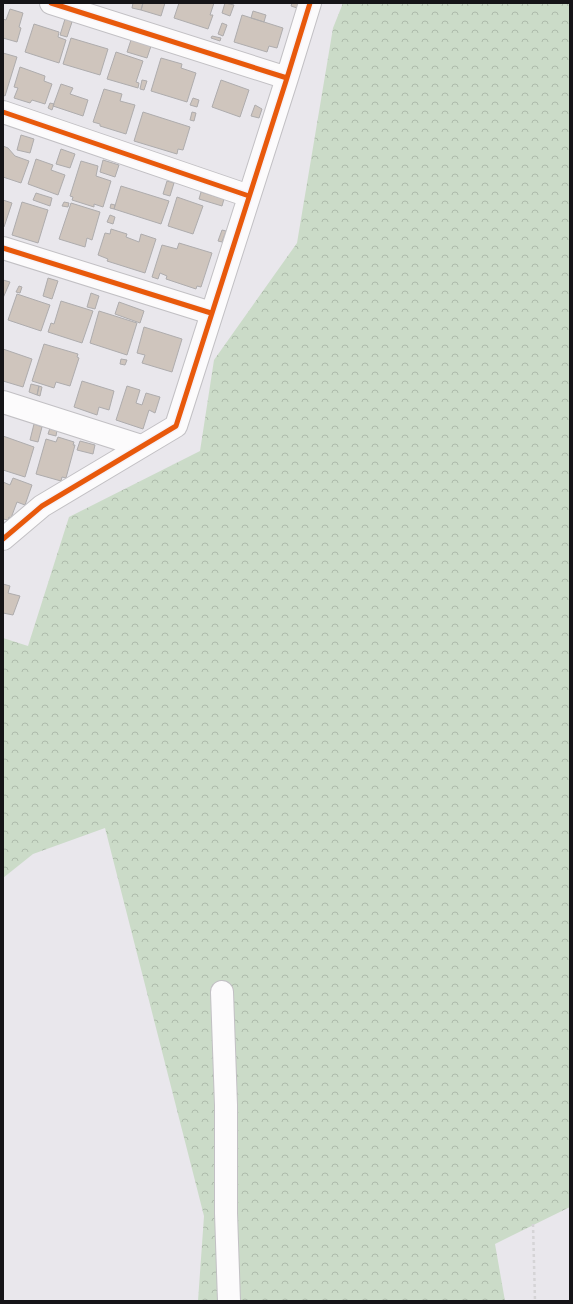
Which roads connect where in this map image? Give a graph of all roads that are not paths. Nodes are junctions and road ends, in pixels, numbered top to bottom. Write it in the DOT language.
graph roads {
  1 [pos="51,3"];
  2 [pos="310,3"];
  3 [pos="287,78"];
  4 [pos="3,112"];
  5 [pos="249,196"];
  6 [pos="3,248"];
  7 [pos="212,313"];
  8 [pos="3,402"];
  9 [pos="141,446"];
  10 [pos="3,539"];
  11 [pos="222,992"];
  12 [pos="229,1301"];
  1 -- 3 [label="street"];
  2 -- 3 [label="street"];
  3 -- 5 [label="street"];
  4 -- 5 [label="street"];
  5 -- 7 [label="street"];
  6 -- 7 [label="street"];
  7 -- 9 [label="street"];
  8 -- 9 [label="street"];
  9 -- 10 [label="street"];
  11 -- 12 [label="street"];
}
